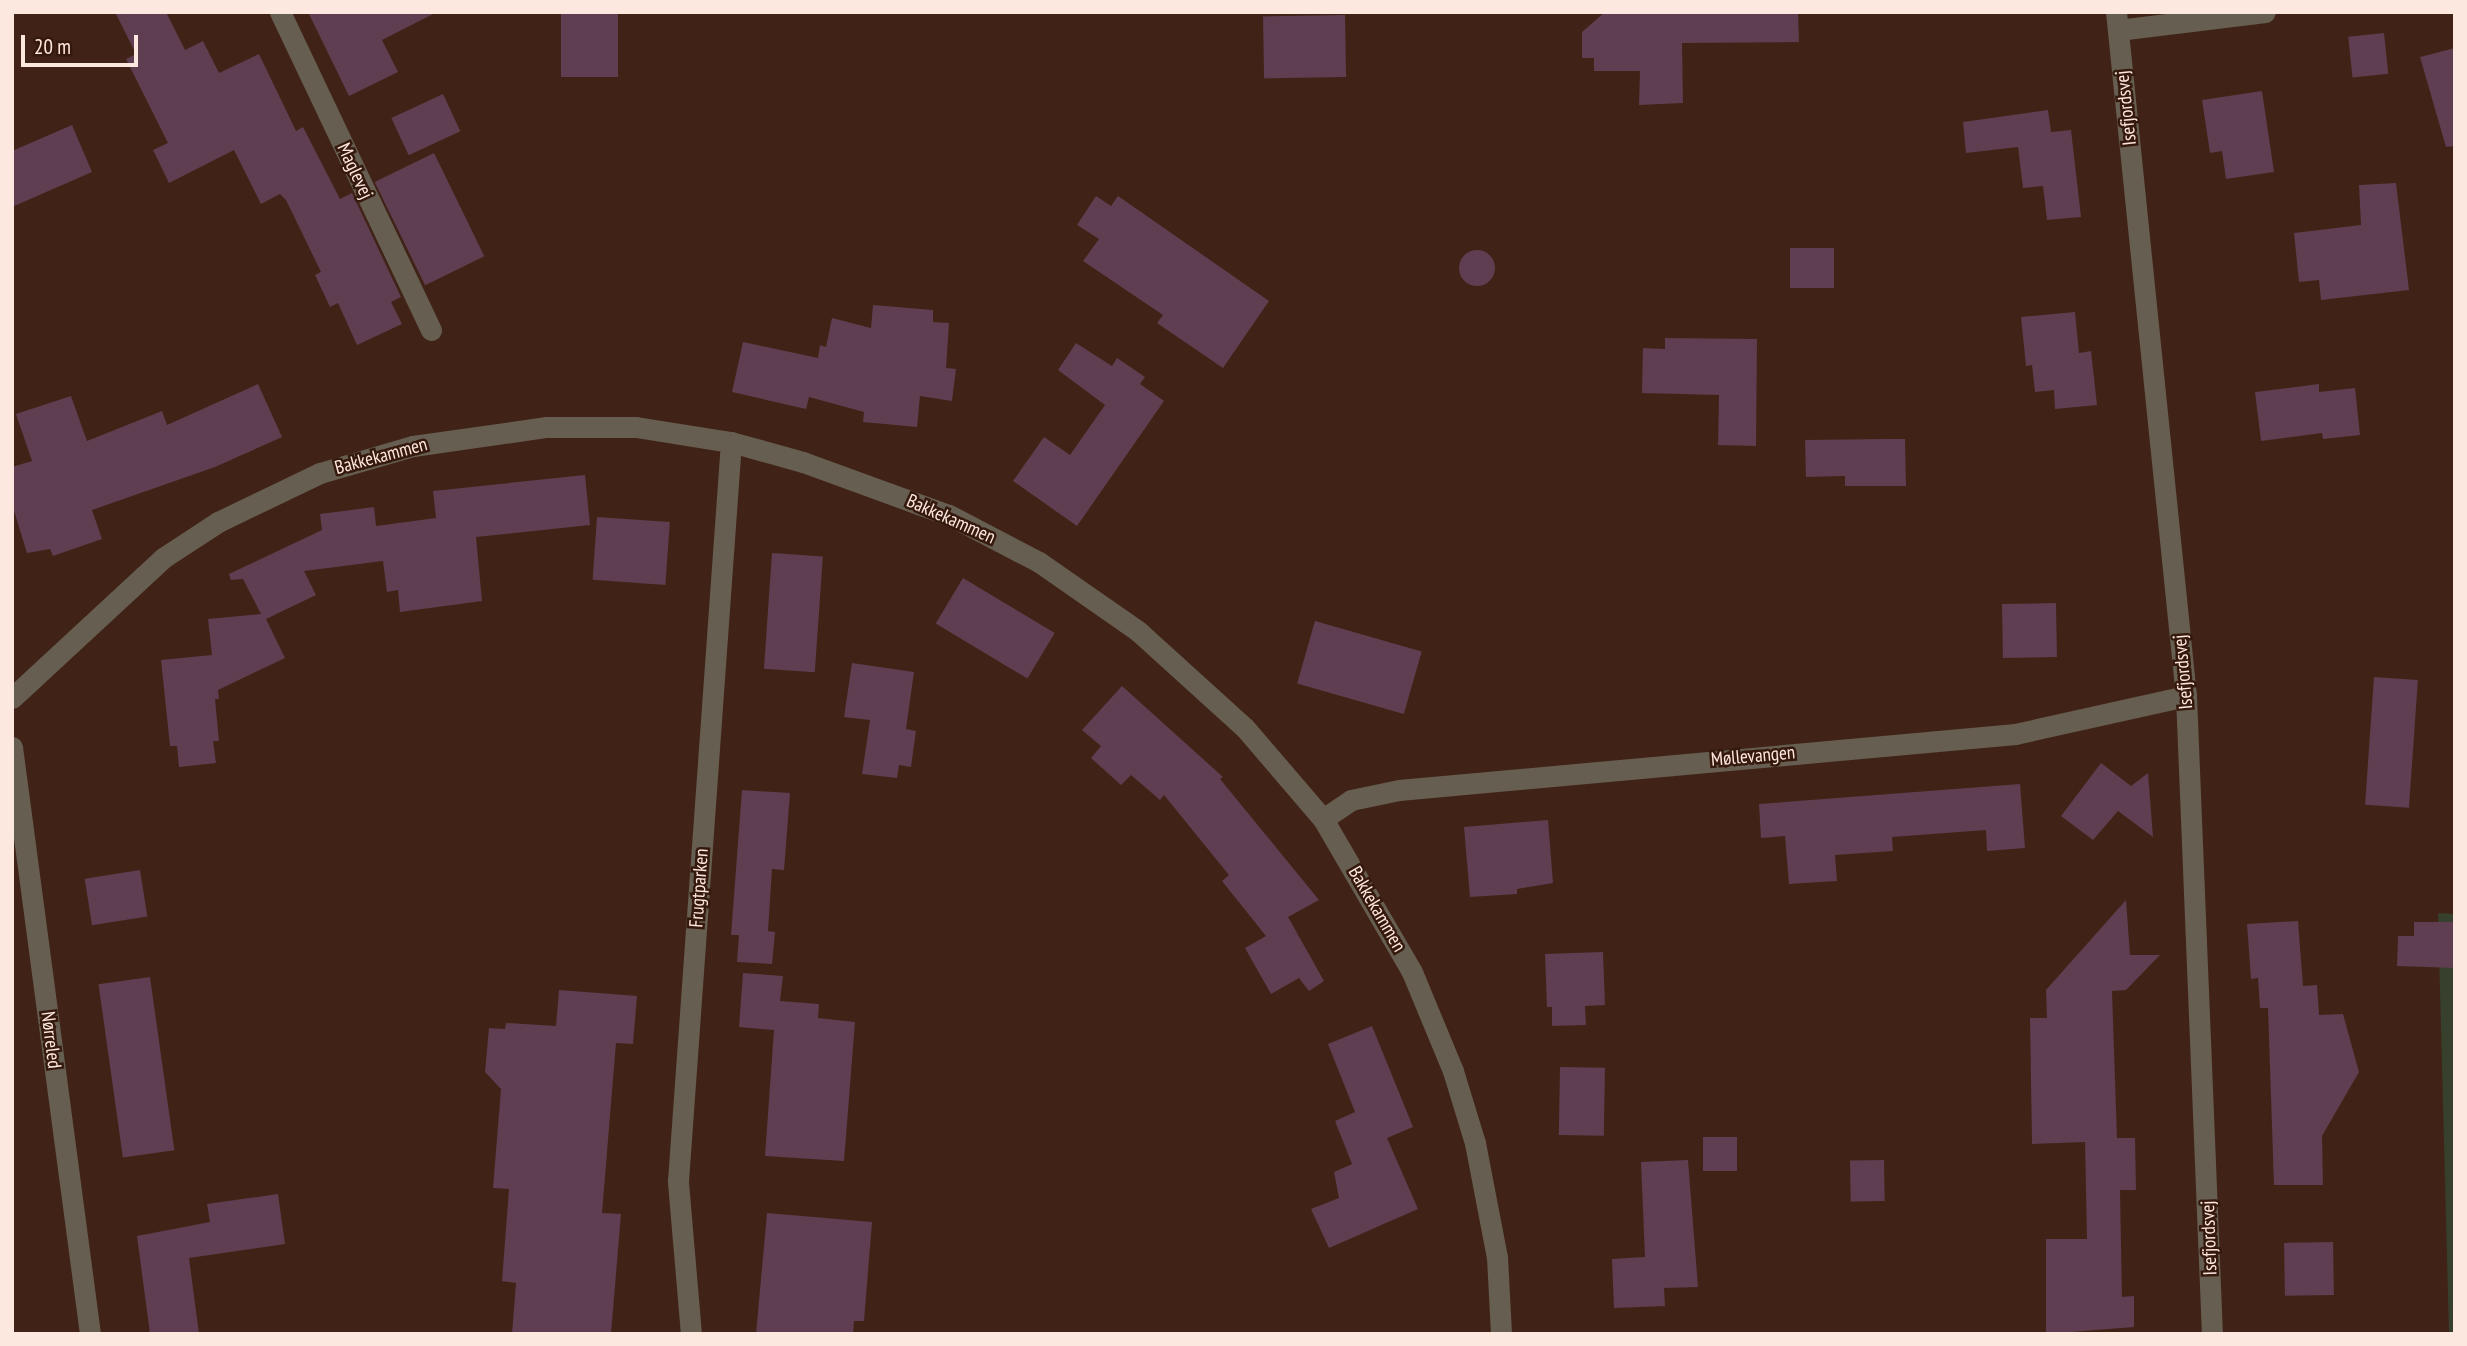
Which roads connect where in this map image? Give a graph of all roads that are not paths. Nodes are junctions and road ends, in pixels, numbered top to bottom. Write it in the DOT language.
graph roads {
  1 [pos="280,12"];
  2 [pos="2265,12"];
  3 [pos="2117,21"];
  4 [pos="431,330"];
  5 [pos="731,442"];
  6 [pos="2186,696"];
  7 [pos="12,698"];
  8 [pos="12,747"];
  9 [pos="1324,819"];
  10 [pos="90,1334"];
  11 [pos="691,1334"];
  12 [pos="1501,1334"];
  13 [pos="2212,1334"];
  1 -- 4 [label="street, Maglevej"];
  2 -- 3 [label="street"];
  3 -- 6 [label="street, Isefjordsvej"];
  5 -- 7 [label="street, Bakkekammen"];
  5 -- 9 [label="street, Bakkekammen"];
  5 -- 11 [label="street, Frugtparken"];
  6 -- 9 [label="street, Møllevangen"];
  6 -- 13 [label="street, Isefjordsvej"];
  8 -- 10 [label="street, Nørreled"];
  9 -- 12 [label="street, Bakkekammen"];
}
